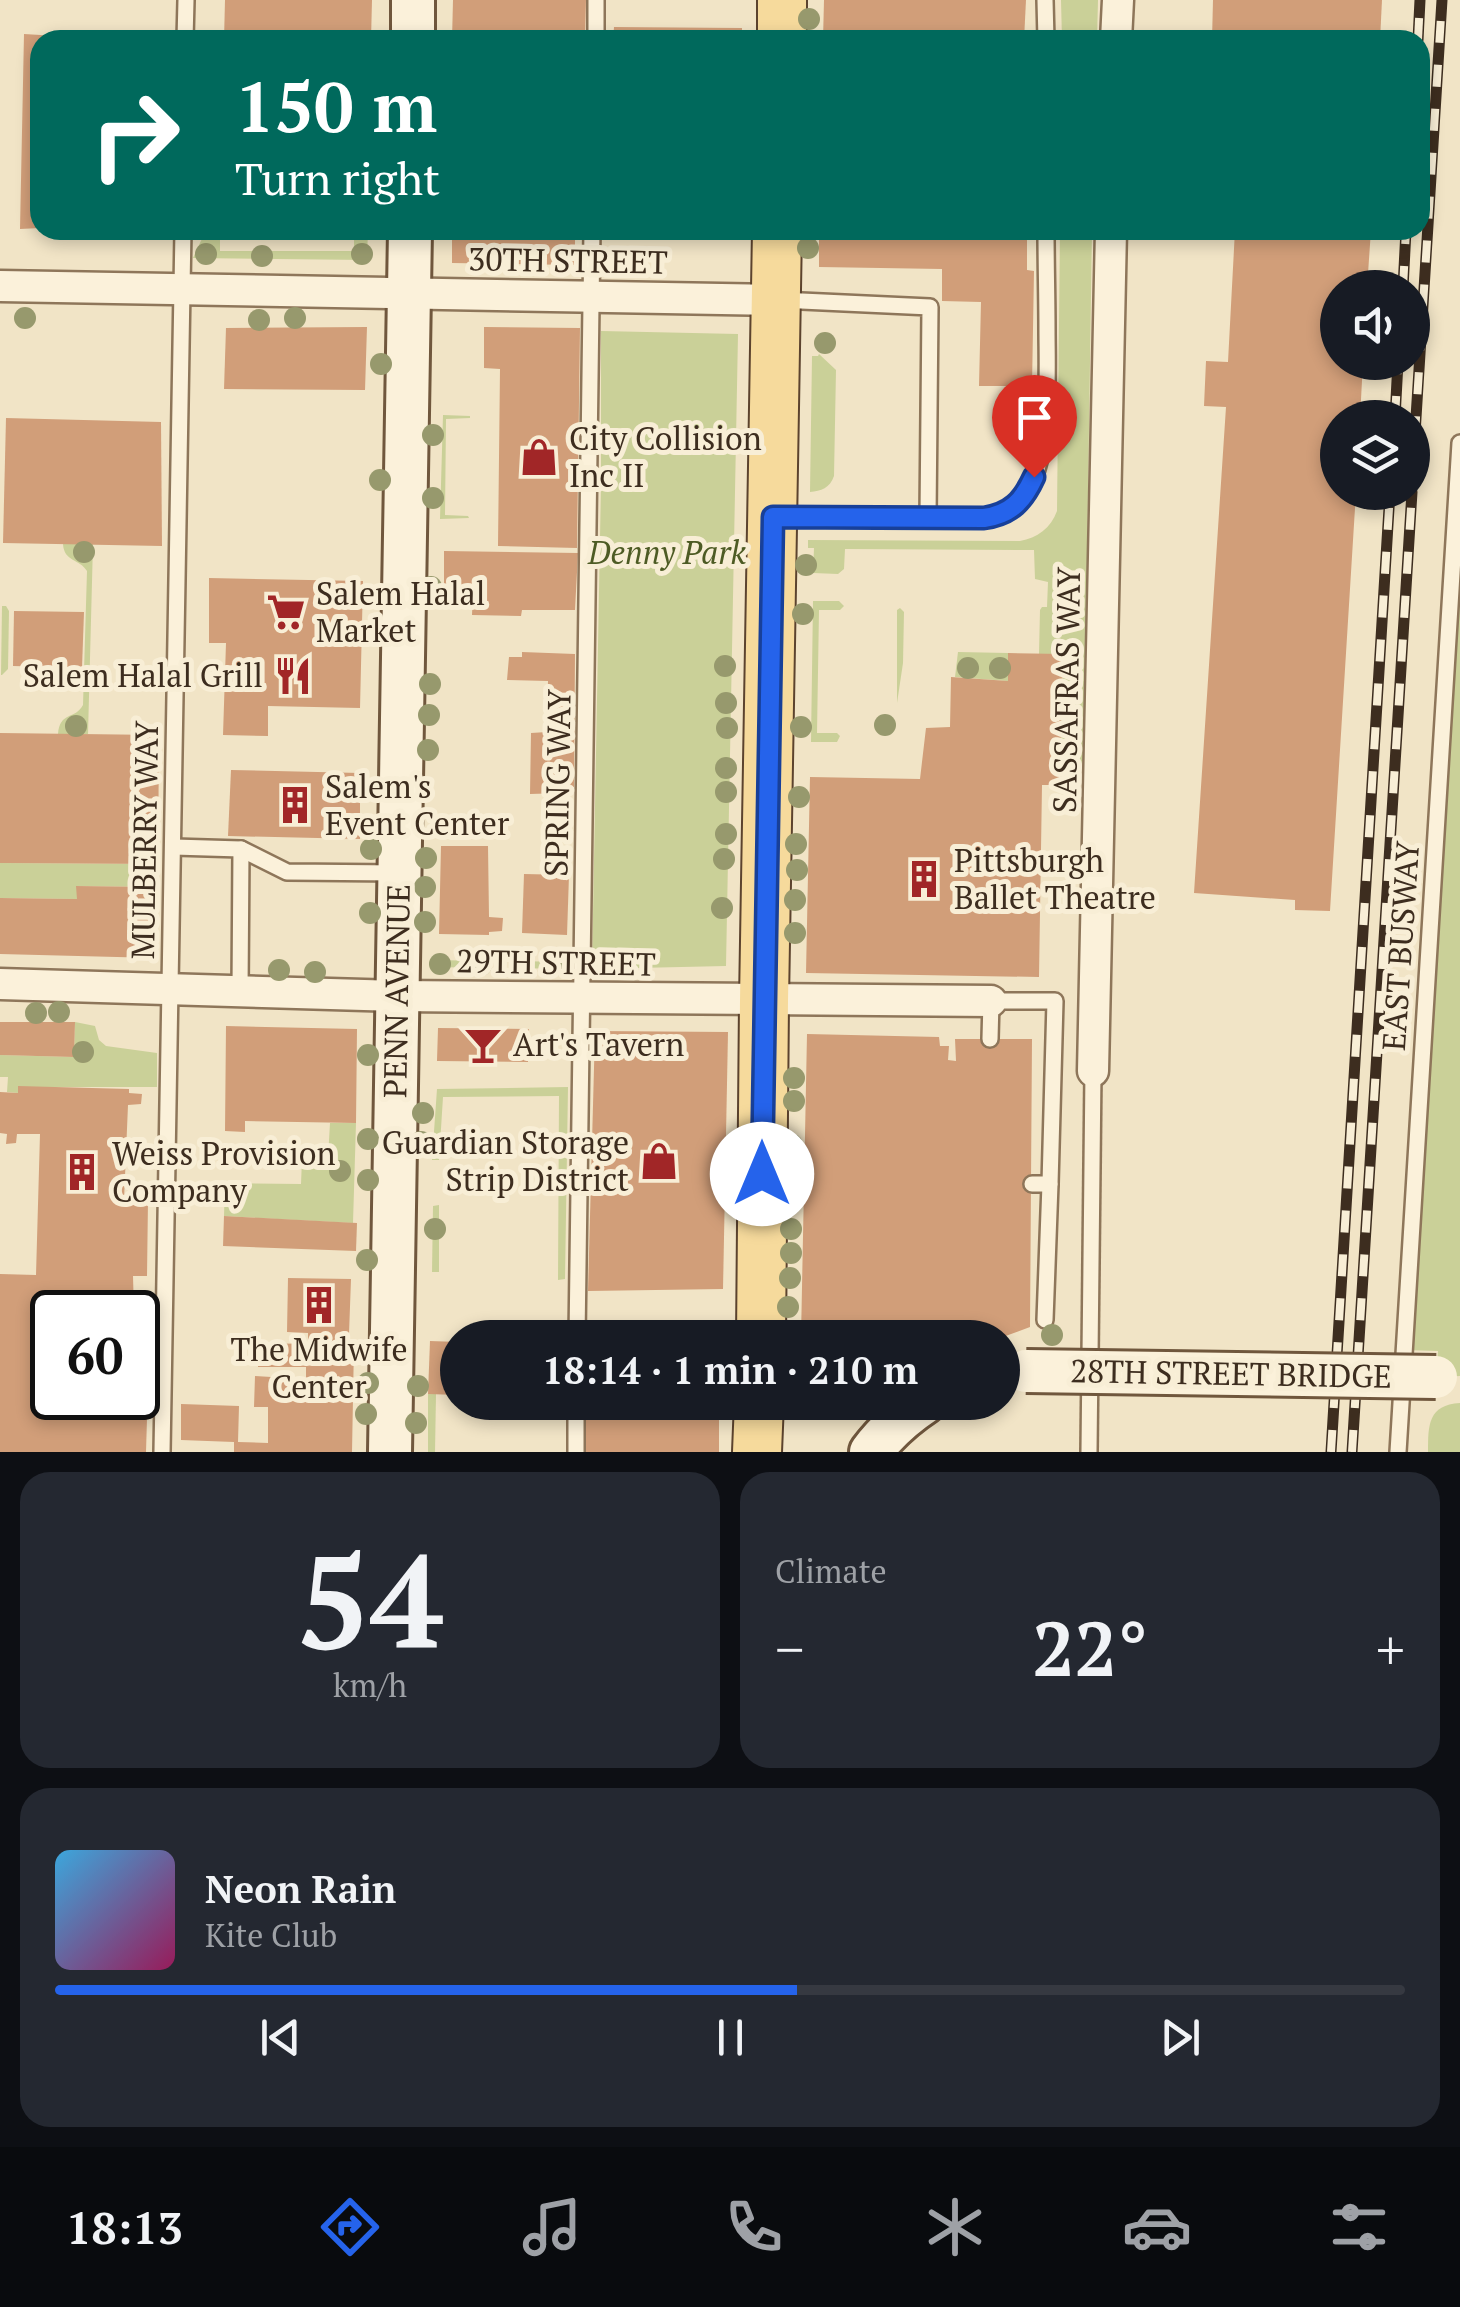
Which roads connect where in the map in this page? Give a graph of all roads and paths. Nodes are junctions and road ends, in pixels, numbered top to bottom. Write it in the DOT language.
graph roads {
  1 [pos="186,0"];
  2 [pos="413,0"];
  3 [pos="596,0"];
  4 [pos="782,0"];
  5 [pos="1046,0"];
  6 [pos="1118,0"];
  7 [pos="185,30"];
  8 [pos="413,30"];
  9 [pos="596,30"];
  10 [pos="782,30"];
  11 [pos="1046,30"];
  12 [pos="1116,30"];
  13 [pos="183,240"];
  14 [pos="410,240"];
  15 [pos="592,240"];
  16 [pos="778,240"];
  17 [pos="1046,240"];
  18 [pos="1112,240"];
  19 [pos="0,286"];
  20 [pos="181,290"];
  21 [pos="408,295"];
  22 [pos="591,296"];
  23 [pos="776,300"];
  24 [pos="1460,443"];
  25 [pos="773,517"];
  26 [pos="928,517"];
  27 [pos="174,846"];
  28 [pos="241,849"];
  29 [pos="400,873"];
  30 [pos="0,984"];
  31 [pos="170,988"];
  32 [pos="240,990"];
  33 [pos="398,996"];
  34 [pos="580,998"];
  35 [pos="764,1000"];
  36 [pos="990,1001"];
  37 [pos="990,1039"];
  38 [pos="1093,1071"];
  39 [pos="1032,1184"];
  40 [pos="1050,1184"];
  41 [pos="577,1320"];
  42 [pos="760,1320"];
  43 [pos="1046,1320"];
  44 [pos="1020,1372"];
  45 [pos="1448,1376"];
  46 [pos="576,1420"];
  47 [pos="758,1420"];
  48 [pos="900,1420"];
  49 [pos="162,1452"];
  50 [pos="390,1452"];
  51 [pos="576,1452"];
  52 [pos="757,1452"];
  53 [pos="871,1452"];
  54 [pos="1089,1452"];
  55 [pos="1398,1452"];
  1 -- 7 [label="lane"];
  2 -- 8 [label="street"];
  3 -- 9 [label="lane"];
  4 -- 10 [label="main road"];
  5 -- 11 [label="lane"];
  6 -- 12 [label="street"];
  13 -- 20 [label="lane, MULBERRY WAY"];
  14 -- 21 [label="street, PENN AVENUE"];
  15 -- 22 [label="lane, SPRING WAY"];
  16 -- 23 [label="main road"];
  17 -- 26 [label="lane"];
  18 -- 38 [label="street, SASSAFRAS WAY"];
  19 -- 20 [label="street, 30TH STREET"];
  20 -- 21 [label="street, 30TH STREET"];
  20 -- 27 [label="lane, MULBERRY WAY"];
  21 -- 22 [label="street, 30TH STREET"];
  21 -- 29 [label="street, PENN AVENUE"];
  22 -- 23 [label="street, 30TH STREET"];
  22 -- 34 [label="lane, SPRING WAY"];
  23 -- 25 [label="main road"];
  23 -- 26 [label="lane"];
  24 -- 55 [label="lane, EAST BUSWAY"];
  25 -- 26 [label="lane"];
  25 -- 35 [label="main road"];
  27 -- 28 [label="lane"];
  27 -- 31 [label="lane, MULBERRY WAY"];
  28 -- 29 [label="lane"];
  28 -- 32 [label="lane"];
  29 -- 33 [label="street, PENN AVENUE"];
  30 -- 31 [label="street, 29TH STREET"];
  31 -- 32 [label="street, 29TH STREET"];
  31 -- 49 [label="lane, MULBERRY WAY"];
  32 -- 33 [label="street, 29TH STREET"];
  33 -- 34 [label="street, 29TH STREET"];
  33 -- 50 [label="street, PENN AVENUE"];
  34 -- 35 [label="street, 29TH STREET"];
  34 -- 41 [label="lane, SPRING WAY"];
  35 -- 36 [label="street, 29TH STREET"];
  35 -- 42 [label="main road"];
  36 -- 37 [label="lane"];
  36 -- 40 [label="lane"];
  38 -- 54 [label="lane, SASSAFRAS WAY"];
  39 -- 40 [label="lane"];
  40 -- 43 [label="lane"];
  44 -- 45 [label="street, 28TH STREET BRIDGE, bridge"];
  46 -- 51 [label="lane"];
  47 -- 52 [label="main road"];
  48 -- 53 [label="street"];
}
